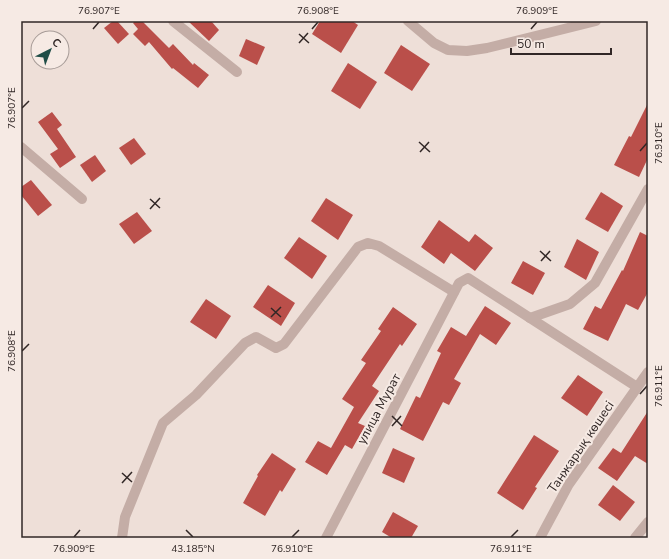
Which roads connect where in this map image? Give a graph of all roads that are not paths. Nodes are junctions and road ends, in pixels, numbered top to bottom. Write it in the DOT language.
graph roads {
  1 [pos="173,21"];
  2 [pos="408,21"];
  3 [pos="596,21"];
  4 [pos="237,72"];
  5 [pos="21,147"];
  6 [pos="648,189"];
  7 [pos="82,199"];
  8 [pos="454,292"];
  9 [pos="530,318"];
  10 [pos="648,372"];
  11 [pos="637,387"];
  12 [pos="648,522"];
  13 [pos="122,538"];
  14 [pos="326,538"];
  15 [pos="540,538"];
  16 [pos="635,538"];
  1 -- 4 [label="street"];
  2 -- 3 [label="street"];
  5 -- 7 [label="street"];
  6 -- 9 [label="street"];
  8 -- 9 [label="street, улица Мурат"];
  8 -- 13 [label="street"];
  8 -- 14 [label="street, улица Мурат"];
  9 -- 11 [label="street"];
  10 -- 11 [label="street, Танжарық көшесі"];
  11 -- 15 [label="street, Танжарық көшесі"];
  12 -- 16 [label="street"];
}
